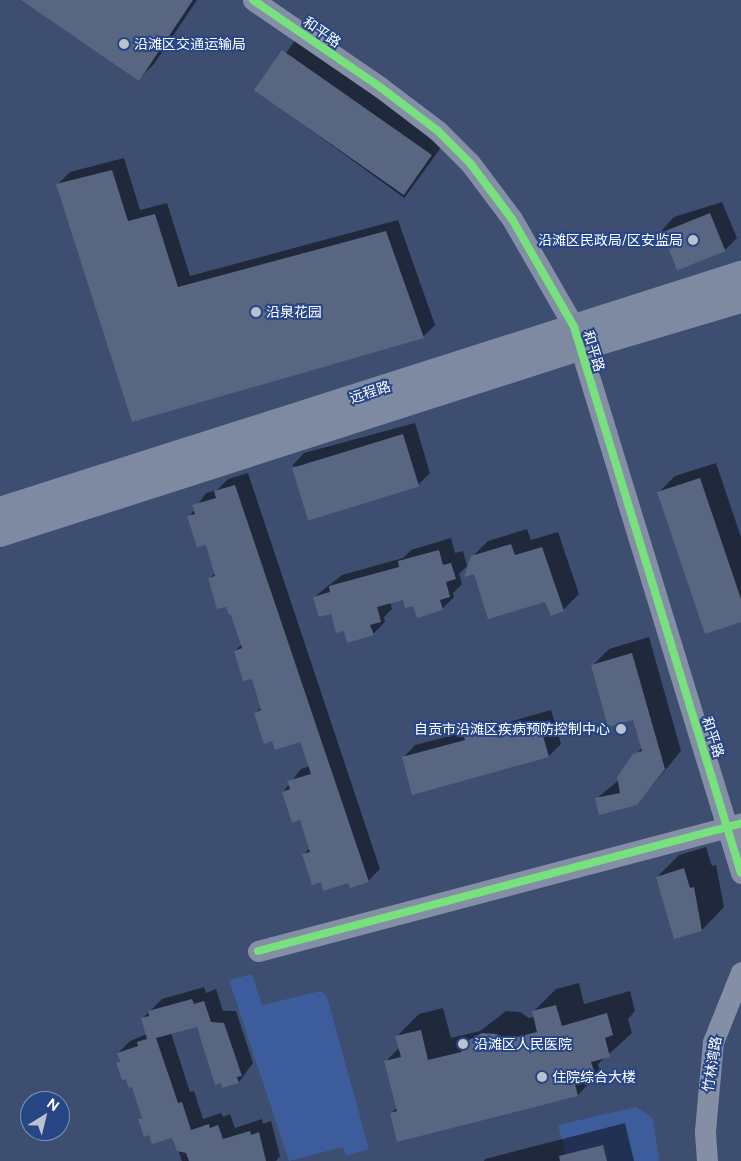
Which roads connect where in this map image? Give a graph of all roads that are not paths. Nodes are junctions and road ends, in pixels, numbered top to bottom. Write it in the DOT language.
graph roads {
  1 [pos="254,0"];
  2 [pos="741,276"];
  3 [pos="741,299"];
  4 [pos="576,337"];
  5 [pos="0,511"];
  6 [pos="0,533"];
  7 [pos="735,825"];
  8 [pos="741,874"];
  9 [pos="258,952"];
  10 [pos="741,972"];
  11 [pos="707,1161"];
  1 -- 4 [label="street, 和平路"];
  2 -- 4 [label="main road, 远程路"];
  3 -- 4 [label="main road, 远程路"];
  4 -- 5 [label="main road, 远程路"];
  4 -- 6 [label="main road, 远程路"];
  4 -- 7 [label="street, 和平路"];
  7 -- 8 [label="street"];
  7 -- 9 [label="street"];
  10 -- 11 [label="street, 竹林湾路"];
}
